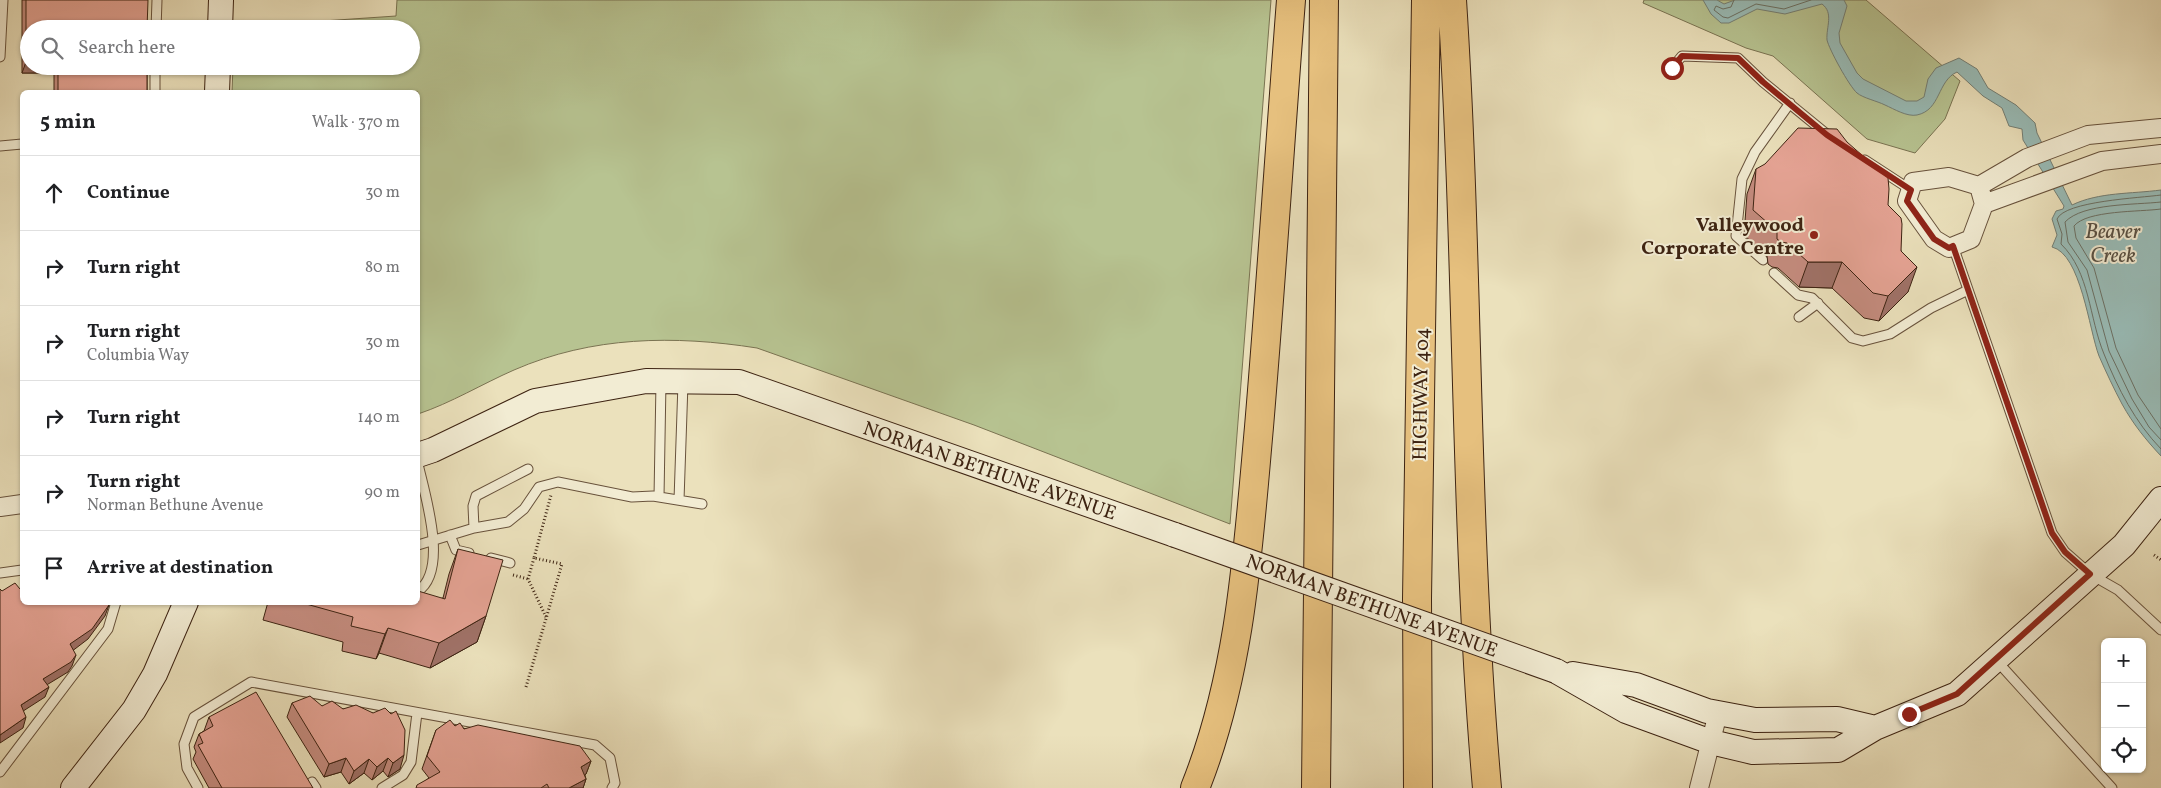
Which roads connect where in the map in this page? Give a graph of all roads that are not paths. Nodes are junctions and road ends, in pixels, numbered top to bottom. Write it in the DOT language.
graph roads {
  1 [pos="3,0"];
  2 [pos="157,0"];
  3 [pos="221,0"];
  4 [pos="1291,0"];
  5 [pos="1324,0"];
  6 [pos="1426,0"];
  7 [pos="1452,0"];
  8 [pos="156,20"];
  9 [pos="220,20"];
  10 [pos="0,57"];
  11 [pos="1672,68"];
  12 [pos="156,75"];
  13 [pos="217,75"];
  14 [pos="155,90"];
  15 [pos="216,90"];
  16 [pos="1790,103"];
  17 [pos="2161,128"];
  18 [pos="1836,140"];
  19 [pos="20,144"];
  20 [pos="0,146"];
  21 [pos="2161,154"];
  22 [pos="1860,157"];
  23 [pos="1979,186"];
  24 [pos="1911,190"];
  25 [pos="1984,204"];
  26 [pos="1953,246"];
  27 [pos="1763,260"];
  28 [pos="1774,273"];
  29 [pos="1968,290"];
  30 [pos="1818,303"];
  31 [pos="1799,317"];
  32 [pos="672,382"];
  33 [pos="420,454"];
  34 [pos="528,469"];
  35 [pos="420,473"];
  36 [pos="659,497"];
  37 [pos="2161,499"];
  38 [pos="680,500"];
  39 [pos="20,504"];
  40 [pos="702,504"];
  41 [pos="0,507"];
  42 [pos="474,528"];
  43 [pos="450,534"];
  44 [pos="434,539"];
  45 [pos="1472,539"];
  46 [pos="420,544"];
  47 [pos="510,562"];
  48 [pos="20,570"];
  49 [pos="0,573"];
  50 [pos="2090,574"];
  51 [pos="420,588"];
  52 [pos="115,605"];
  53 [pos="185,605"];
  54 [pos="2161,630"];
  55 [pos="1996,660"];
  56 [pos="1556,671"];
  57 [pos="417,712"];
  58 [pos="1718,713"];
  59 [pos="1875,728"];
  60 [pos="1711,742"];
  61 [pos="0,772"];
  62 [pos="80,786"];
  63 [pos="198,788"];
  64 [pos="382,788"];
  65 [pos="612,788"];
  66 [pos="1195,788"];
  67 [pos="1316,788"];
  68 [pos="1418,788"];
  69 [pos="1470,788"];
  70 [pos="1487,788"];
  71 [pos="1699,788"];
  72 [pos="2112,788"];
  1 -- 10 [label="lane"];
  2 -- 8 [label="lane"];
  3 -- 9 [label="street"];
  4 -- 66 [label="highway"];
  5 -- 67 [label="highway"];
  6 -- 68 [label="highway, HIGHWAY 404"];
  7 -- 45 [label="highway"];
  11 -- 16 [label="lane"];
  12 -- 14 [label="lane"];
  13 -- 15 [label="street"];
  16 -- 18 [label="lane"];
  16 -- 27 [label="lane"];
  17 -- 23 [label="street"];
  19 -- 20 [label="lane"];
  21 -- 25 [label="street"];
  22 -- 24 [label="lane"];
  23 -- 24 [label="street"];
  23 -- 25 [label="street"];
  24 -- 26 [label="street"];
  25 -- 26 [label="street"];
  26 -- 29 [label="lane"];
  28 -- 30 [label="lane"];
  29 -- 30 [label="lane"];
  29 -- 50 [label="lane"];
  30 -- 31 [label="lane"];
  32 -- 33 [label="street, NORMAN BETHUNE AVENUE"];
  32 -- 36 [label="lane"];
  32 -- 38 [label="lane"];
  32 -- 56 [label="street, NORMAN BETHUNE AVENUE, bridge"];
  34 -- 42 [label="lane"];
  35 -- 44 [label="lane"];
  36 -- 38 [label="lane"];
  36 -- 42 [label="lane"];
  37 -- 50 [label="street, NORMAN BETHUNE AVENUE"];
  38 -- 40 [label="lane"];
  39 -- 41 [label="street"];
  42 -- 43 [label="lane"];
  43 -- 44 [label="lane"];
  43 -- 47 [label="lane"];
  44 -- 46 [label="lane"];
  44 -- 51 [label="lane"];
  45 -- 69 [label="highway"];
  45 -- 70 [label="highway"];
  48 -- 49 [label="lane"];
  50 -- 54 [label="lane"];
  50 -- 55 [label="street, NORMAN BETHUNE AVENUE"];
  52 -- 61 [label="lane"];
  53 -- 62 [label="street"];
  55 -- 59 [label="street, NORMAN BETHUNE AVENUE"];
  55 -- 72 [label="lane"];
  56 -- 58 [label="street, NORMAN BETHUNE AVENUE"];
  56 -- 60 [label="street, NORMAN BETHUNE AVENUE"];
  57 -- 63 [label="lane"];
  57 -- 64 [label="lane"];
  57 -- 65 [label="lane"];
  58 -- 59 [label="street, NORMAN BETHUNE AVENUE"];
  58 -- 60 [label="street"];
  59 -- 60 [label="street, NORMAN BETHUNE AVENUE"];
  60 -- 71 [label="street"];
}
